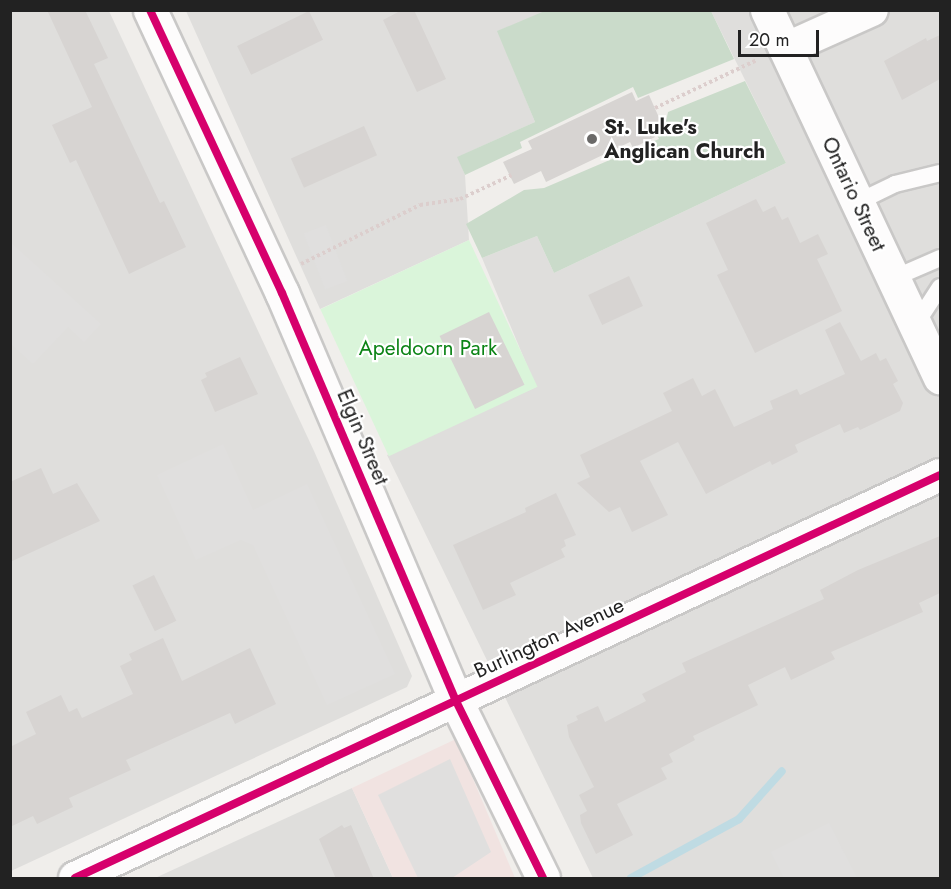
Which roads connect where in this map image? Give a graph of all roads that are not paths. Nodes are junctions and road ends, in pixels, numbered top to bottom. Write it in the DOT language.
graph roads {
  1 [pos="150,10"];
  2 [pos="767,10"];
  3 [pos="872,10"];
  4 [pos="786,49"];
  5 [pos="940,173"];
  6 [pos="858,202"];
  7 [pos="940,258"];
  8 [pos="894,278"];
  9 [pos="940,287"];
  10 [pos="916,324"];
  11 [pos="940,377"];
  12 [pos="940,475"];
  13 [pos="456,701"];
  14 [pos="75,879"];
  15 [pos="543,879"];
  1 -- 13 [label="street, Elgin Street"];
  2 -- 4 [label="street, Ontario Street"];
  3 -- 4 [label="street"];
  4 -- 6 [label="street, Ontario Street"];
  5 -- 6 [label="lane"];
  6 -- 8 [label="street, Ontario Street"];
  7 -- 8 [label="lane"];
  8 -- 10 [label="street, Ontario Street"];
  9 -- 10 [label="lane"];
  10 -- 11 [label="street, Ontario Street"];
  12 -- 13 [label="street, Burlington Avenue"];
  13 -- 14 [label="street, Burlington Avenue"];
  13 -- 15 [label="street, Elgin Street"];
}
